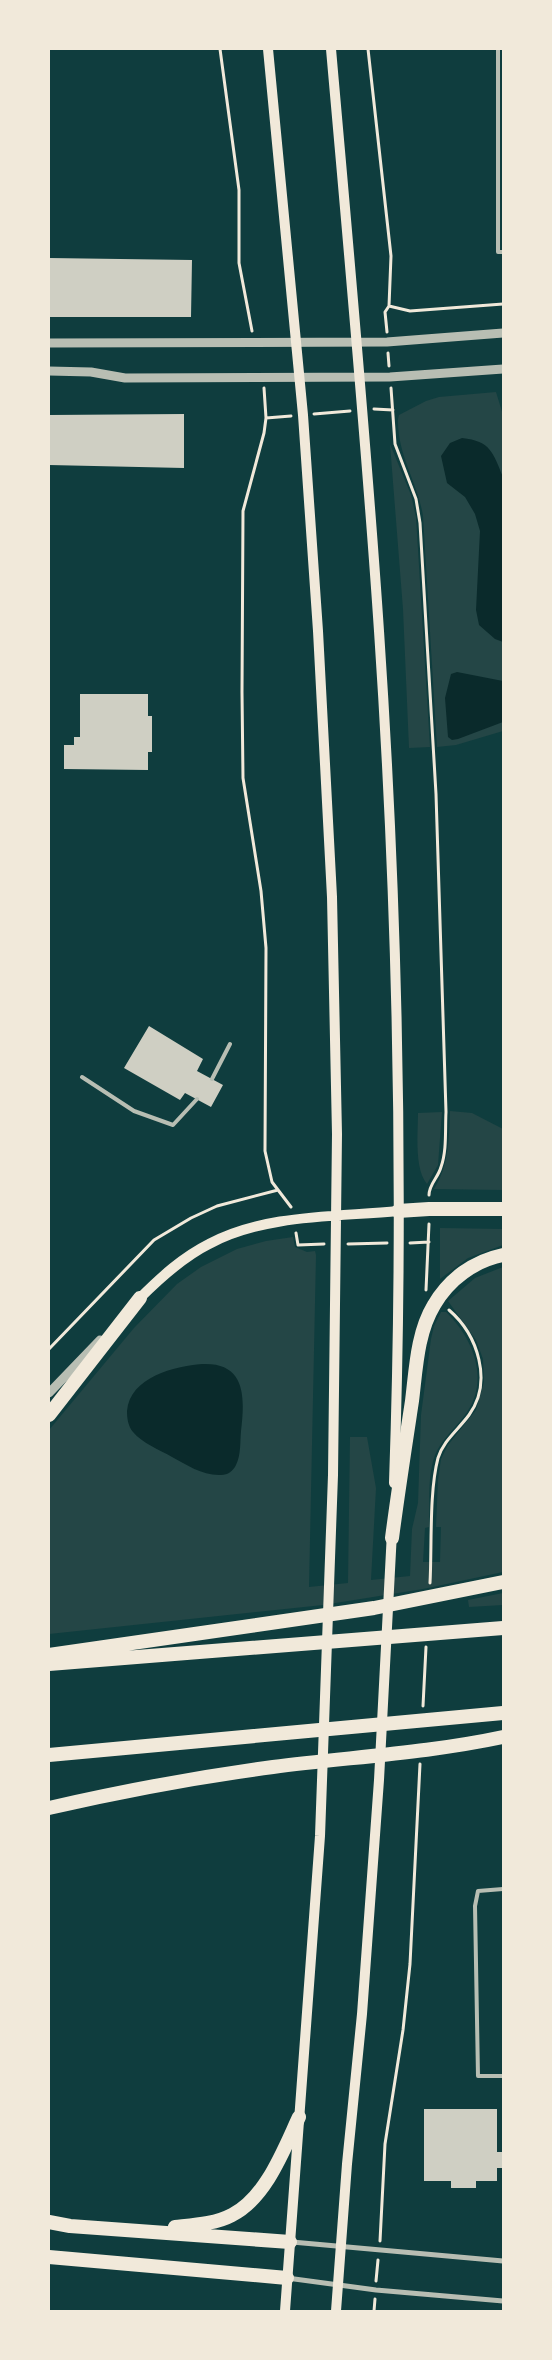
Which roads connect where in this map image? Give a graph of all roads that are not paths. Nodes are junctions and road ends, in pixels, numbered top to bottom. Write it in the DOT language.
graph roads {
  1 [pos="268,49"];
  2 [pos="331,49"];
  3 [pos="498,49"];
  4 [pos="503,252"];
  5 [pos="503,333"];
  6 [pos="296,342"];
  7 [pos="357,342"];
  8 [pos="49,343"];
  9 [pos="503,369"];
  10 [pos="49,371"];
  11 [pos="299,378"];
  12 [pos="360,378"];
  13 [pos="230,1044"];
  14 [pos="82,1076"];
  15 [pos="212,1079"];
  16 [pos="197,1099"];
  17 [pos="503,1209"];
  18 [pos="398,1211"];
  19 [pos="337,1217"];
  20 [pos="503,1255"];
  21 [pos="140,1298"];
  22 [pos="49,1393"];
  23 [pos="49,1415"];
  24 [pos="392,1538"];
  25 [pos="503,1582"];
  26 [pos="503,1628"];
  27 [pos="49,1655"];
  28 [pos="49,1664"];
  29 [pos="503,1713"];
  30 [pos="503,1738"];
  31 [pos="49,1755"];
  32 [pos="49,1808"];
  33 [pos="503,1889"];
  34 [pos="503,2076"];
  35 [pos="299,2117"];
  36 [pos="49,2222"];
  37 [pos="147,2231"];
  38 [pos="290,2242"];
  39 [pos="341,2247"];
  40 [pos="49,2257"];
  41 [pos="503,2261"];
  42 [pos="287,2278"];
  43 [pos="338,2285"];
  44 [pos="503,2301"];
  45 [pos="285,2311"];
  46 [pos="336,2311"];
  1 -- 6 [label="main road"];
  2 -- 7 [label="main road"];
  3 -- 4 [label="lane"];
  5 -- 7 [label="street"];
  6 -- 7 [label="street"];
  6 -- 8 [label="street"];
  6 -- 11 [label="main road"];
  7 -- 12 [label="main road"];
  9 -- 12 [label="street"];
  10 -- 11 [label="street"];
  11 -- 12 [label="street"];
  11 -- 19 [label="main road"];
  12 -- 18 [label="main road"];
  13 -- 15 [label="lane"];
  14 -- 16 [label="lane"];
  17 -- 18 [label="highway"];
  18 -- 19 [label="main road"];
  18 -- 24 [label="main road"];
  19 -- 21 [label="main road"];
  19 -- 35 [label="main road"];
  20 -- 24 [label="highway"];
  21 -- 22 [label="street"];
  21 -- 23 [label="highway"];
  24 -- 39 [label="main road"];
  25 -- 27 [label="highway"];
  26 -- 28 [label="highway"];
  29 -- 31 [label="highway"];
  30 -- 32 [label="highway"];
  33 -- 34 [label="lane"];
  35 -- 37 [label="highway"];
  35 -- 38 [label="main road"];
  36 -- 37 [label="highway"];
  37 -- 38 [label="highway"];
  38 -- 39 [label="street"];
  38 -- 42 [label="main road"];
  39 -- 41 [label="street"];
  39 -- 43 [label="main road"];
  40 -- 42 [label="highway"];
  42 -- 43 [label="street"];
  42 -- 45 [label="main road"];
  43 -- 44 [label="street"];
  43 -- 46 [label="main road"];
}
